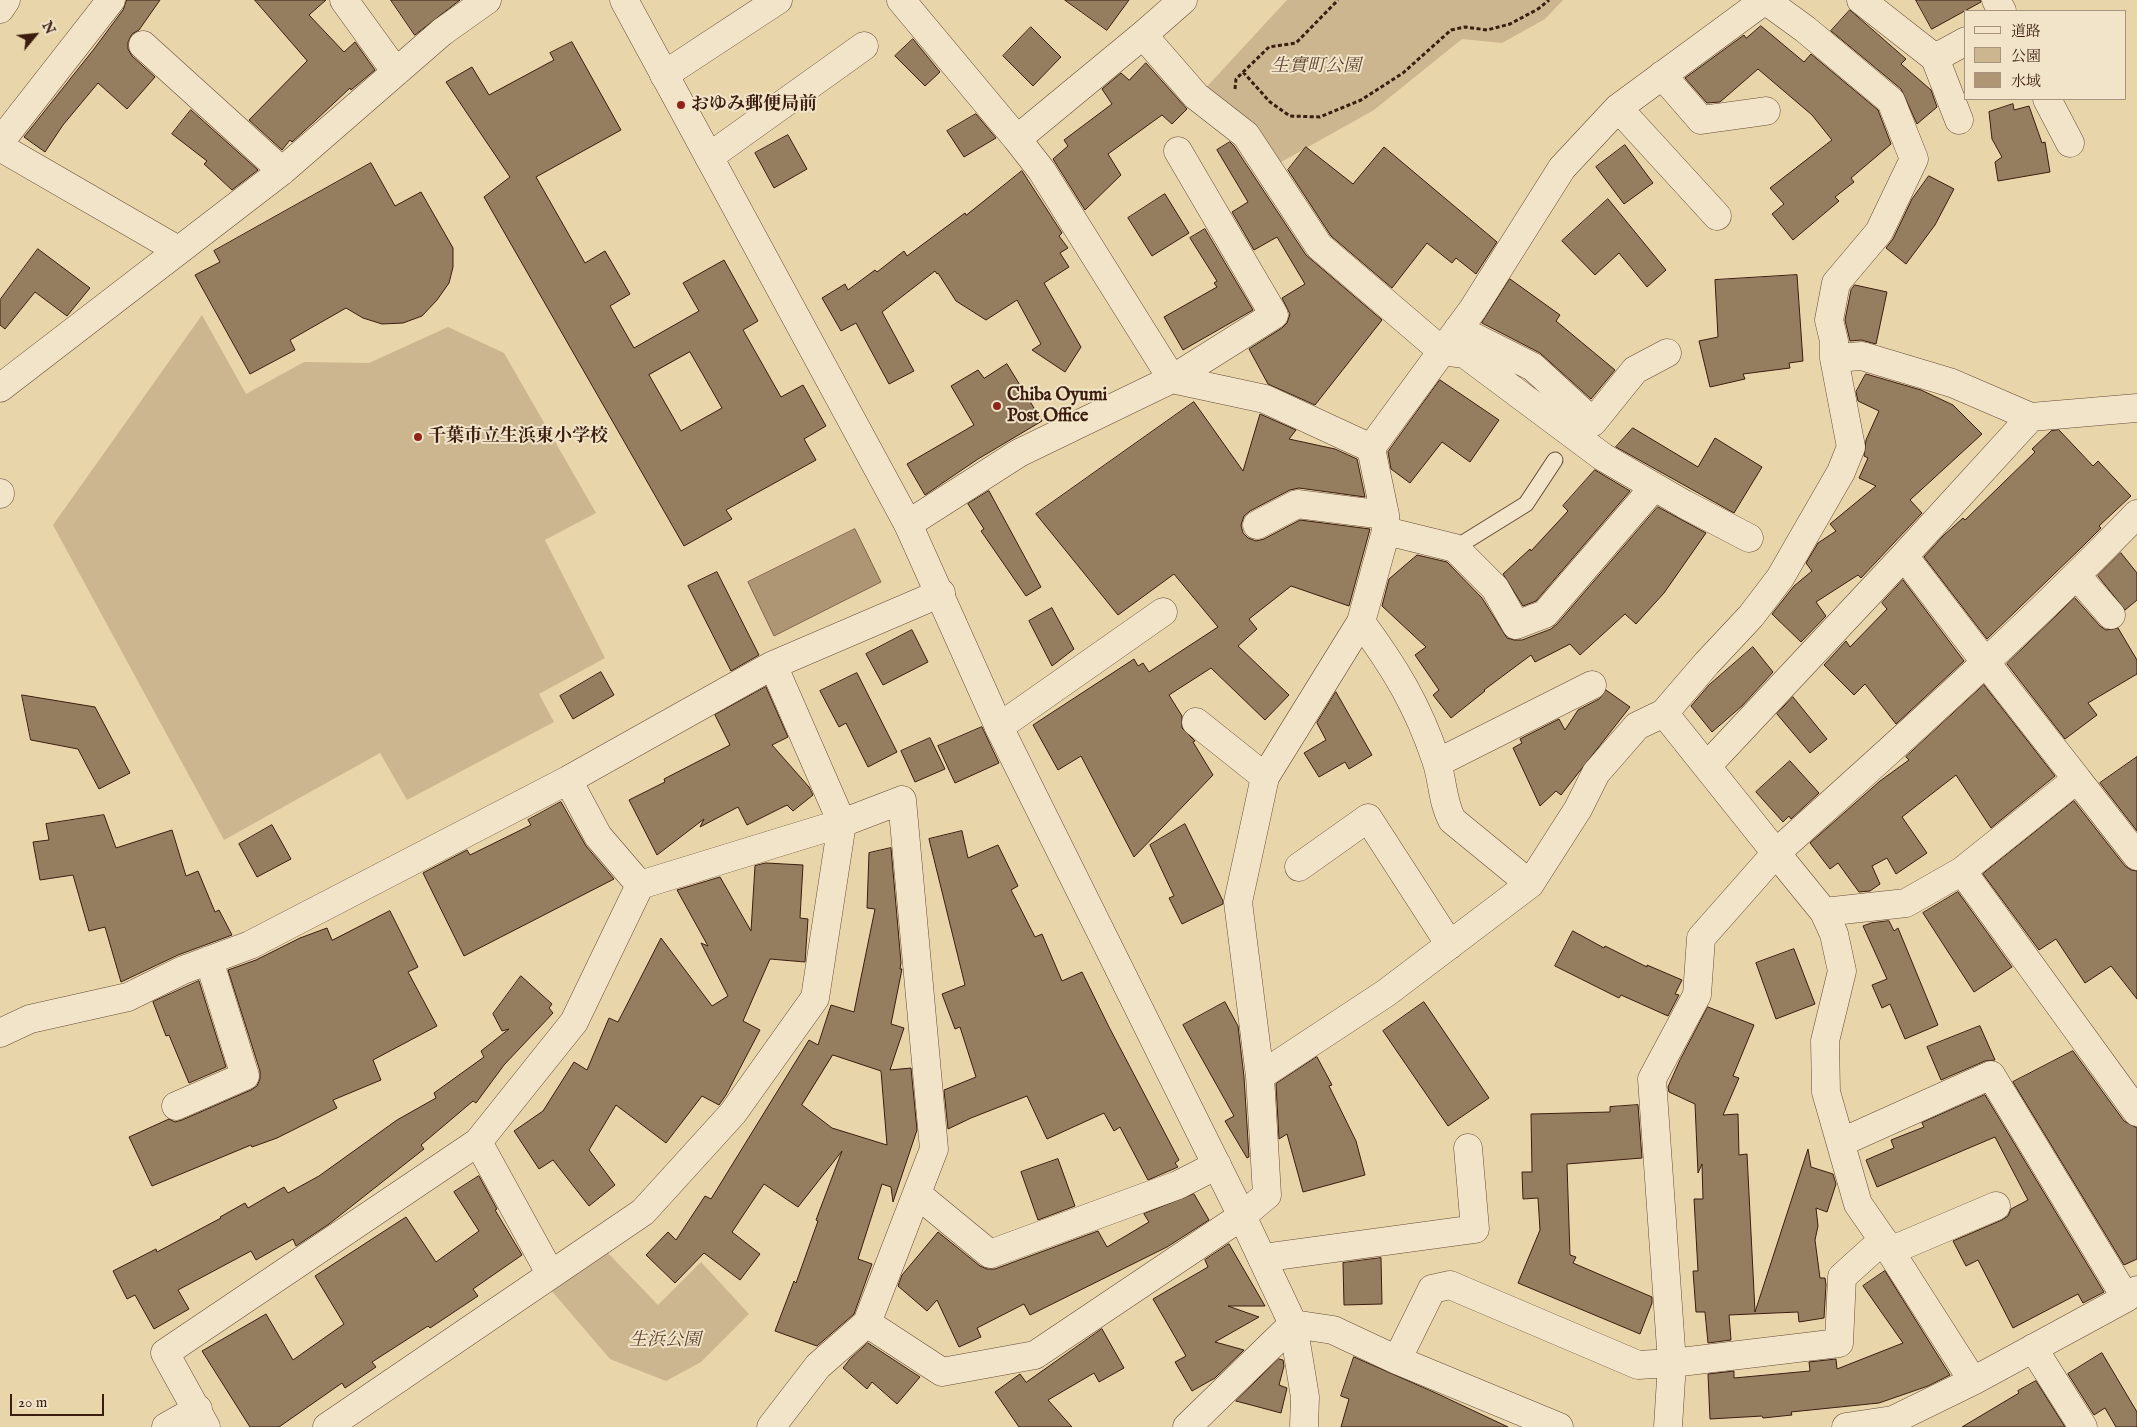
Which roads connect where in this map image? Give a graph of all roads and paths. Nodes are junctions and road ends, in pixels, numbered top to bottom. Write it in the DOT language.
graph roads {
  1 [pos="6,0"];
  2 [pos="111,0"];
  3 [pos="344,0"];
  4 [pos="487,0"];
  5 [pos="624,0"];
  6 [pos="901,0"];
  7 [pos="1183,0"];
  8 [pos="1338,0"];
  9 [pos="1548,0"];
  10 [pos="1765,0"];
  11 [pos="1861,0"];
  12 [pos="771,2"];
  13 [pos="0,9"];
  14 [pos="1143,35"];
  15 [pos="1964,42"];
  16 [pos="143,46"];
  17 [pos="864,46"];
  18 [pos="1935,58"];
  19 [pos="396,72"];
  20 [pos="1243,72"];
  21 [pos="664,75"];
  22 [pos="1662,75"];
  23 [pos="1234,91"];
  24 [pos="2048,100"];
  25 [pos="1618,108"];
  26 [pos="1766,111"];
  27 [pos="1959,120"];
  28 [pos="1017,139"];
  29 [pos="0,142"];
  30 [pos="2070,142"];
  31 [pos="0,147"];
  32 [pos="1178,151"];
  33 [pos="710,157"];
  34 [pos="282,171"];
  35 [pos="1717,216"];
  36 [pos="178,250"];
  37 [pos="1458,329"];
  38 [pos="1442,351"];
  39 [pos="1667,353"];
  40 [pos="1834,358"];
  41 [pos="1172,379"];
  42 [pos="0,388"];
  43 [pos="2137,408"];
  44 [pos="2031,416"];
  45 [pos="1370,448"];
  46 [pos="1555,460"];
  47 [pos="1654,487"];
  48 [pos="2137,514"];
  49 [pos="1385,523"];
  50 [pos="908,524"];
  51 [pos="1257,525"];
  52 [pos="1749,538"];
  53 [pos="1455,548"];
  54 [pos="1904,556"];
  55 [pos="2077,576"];
  56 [pos="941,593"];
  57 [pos="1163,612"];
  58 [pos="2111,615"];
  59 [pos="1361,622"];
  60 [pos="1986,663"];
  61 [pos="773,665"];
  62 [pos="1592,685"];
  63 [pos="1664,713"];
  64 [pos="1196,722"];
  65 [pos="999,727"];
  66 [pos="1437,763"];
  67 [pos="1707,766"];
  68 [pos="1265,777"];
  69 [pos="2077,779"];
  70 [pos="568,780"];
  71 [pos="842,823"];
  72 [pos="1776,853"];
  73 [pos="2137,856"];
  74 [pos="1299,867"];
  75 [pos="1962,871"];
  76 [pos="1530,884"];
  77 [pos="640,885"];
  78 [pos="1824,912"];
  79 [pos="1450,945"];
  80 [pos="209,960"];
  81 [pos="0,1033"];
  82 [pos="1260,1076"];
  83 [pos="176,1106"];
  84 [pos="2137,1112"];
  85 [pos="478,1142"];
  86 [pos="1842,1142"];
  87 [pos="1468,1148"];
  88 [pos="1217,1165"];
  89 [pos="916,1194"];
  90 [pos="1996,1206"];
  91 [pos="1242,1216"];
  92 [pos="1887,1246"];
  93 [pos="1262,1258"];
  94 [pos="550,1273"];
  95 [pos="2131,1294"];
  96 [pos="867,1323"];
  97 [pos="1293,1324"];
  98 [pos="2033,1348"];
  99 [pos="1397,1360"];
  100 [pos="1672,1363"];
  101 [pos="1973,1381"];
  102 [pos="202,1418"];
  103 [pos="166,1427"];
  104 [pos="327,1427"];
  105 [pos="771,1427"];
  106 [pos="1187,1427"];
  107 [pos="1304,1427"];
  108 [pos="1558,1427"];
  109 [pos="1668,1427"];
  110 [pos="1846,1427"];
  111 [pos="2083,1427"];
  1 -- 13 [label="street"];
  2 -- 29 [label="street"];
  3 -- 19 [label="street"];
  4 -- 19 [label="street"];
  5 -- 21 [label="street"];
  6 -- 28 [label="street"];
  7 -- 14 [label="street"];
  8 -- 20 [label="path"];
  9 -- 20 [label="path"];
  10 -- 22 [label="street"];
  10 -- 40 [label="street"];
  11 -- 18 [label="street"];
  12 -- 21 [label="street"];
  14 -- 28 [label="street"];
  14 -- 38 [label="street"];
  15 -- 18 [label="street"];
  16 -- 34 [label="street"];
  17 -- 33 [label="street"];
  18 -- 27 [label="street"];
  19 -- 34 [label="street"];
  20 -- 23 [label="path"];
  21 -- 33 [label="street"];
  22 -- 25 [label="street"];
  22 -- 26 [label="street"];
  24 -- 30 [label="street"];
  25 -- 35 [label="street"];
  25 -- 37 [label="street"];
  28 -- 41 [label="street"];
  31 -- 36 [label="street"];
  32 -- 41 [label="street"];
  33 -- 50 [label="street"];
  34 -- 36 [label="street"];
  36 -- 42 [label="street"];
  37 -- 38 [label="street"];
  37 -- 39 [label="street"];
  38 -- 45 [label="street"];
  38 -- 47 [label="street"];
  40 -- 44 [label="street"];
  40 -- 63 [label="street"];
  41 -- 45 [label="street"];
  41 -- 50 [label="street"];
  43 -- 44 [label="street"];
  44 -- 54 [label="street"];
  45 -- 49 [label="street"];
  46 -- 53 [label="lane"];
  47 -- 52 [label="street"];
  47 -- 53 [label="street"];
  48 -- 55 [label="street"];
  49 -- 51 [label="street"];
  49 -- 53 [label="street"];
  49 -- 59 [label="street"];
  50 -- 56 [label="street"];
  54 -- 60 [label="street"];
  54 -- 67 [label="street"];
  55 -- 58 [label="street"];
  55 -- 60 [label="street"];
  56 -- 61 [label="street"];
  56 -- 65 [label="street"];
  57 -- 65 [label="street"];
  59 -- 66 [label="street"];
  59 -- 68 [label="street"];
  60 -- 69 [label="street"];
  60 -- 72 [label="street"];
  61 -- 70 [label="street"];
  61 -- 71 [label="street"];
  62 -- 66 [label="street"];
  63 -- 67 [label="street"];
  63 -- 76 [label="street"];
  64 -- 68 [label="street"];
  65 -- 88 [label="street"];
  66 -- 76 [label="street"];
  67 -- 72 [label="street"];
  68 -- 82 [label="street"];
  69 -- 73 [label="street"];
  69 -- 75 [label="street"];
  70 -- 77 [label="street"];
  70 -- 80 [label="street"];
  71 -- 77 [label="street"];
  71 -- 89 [label="street"];
  71 -- 94 [label="street"];
  72 -- 78 [label="street"];
  72 -- 100 [label="street"];
  74 -- 79 [label="street"];
  75 -- 78 [label="street"];
  75 -- 84 [label="street"];
  76 -- 79 [label="street"];
  77 -- 85 [label="street"];
  78 -- 86 [label="street"];
  79 -- 82 [label="street"];
  80 -- 81 [label="street"];
  80 -- 83 [label="street"];
  82 -- 91 [label="street"];
  85 -- 94 [label="street"];
  85 -- 102 [label="street"];
  86 -- 92 [label="street"];
  86 -- 95 [label="street"];
  87 -- 93 [label="street"];
  88 -- 89 [label="street"];
  88 -- 91 [label="street"];
  89 -- 96 [label="street"];
  90 -- 92 [label="street"];
  91 -- 93 [label="street"];
  91 -- 96 [label="street"];
  92 -- 100 [label="street"];
  92 -- 101 [label="street"];
  93 -- 97 [label="street"];
  94 -- 104 [label="street"];
  95 -- 98 [label="street"];
  96 -- 105 [label="street"];
  97 -- 99 [label="street"];
  97 -- 106 [label="street"];
  97 -- 107 [label="street"];
  98 -- 101 [label="street"];
  98 -- 111 [label="street"];
  99 -- 100 [label="street"];
  99 -- 108 [label="street"];
  100 -- 109 [label="street"];
  101 -- 110 [label="street"];
  102 -- 103 [label="street"];
}
